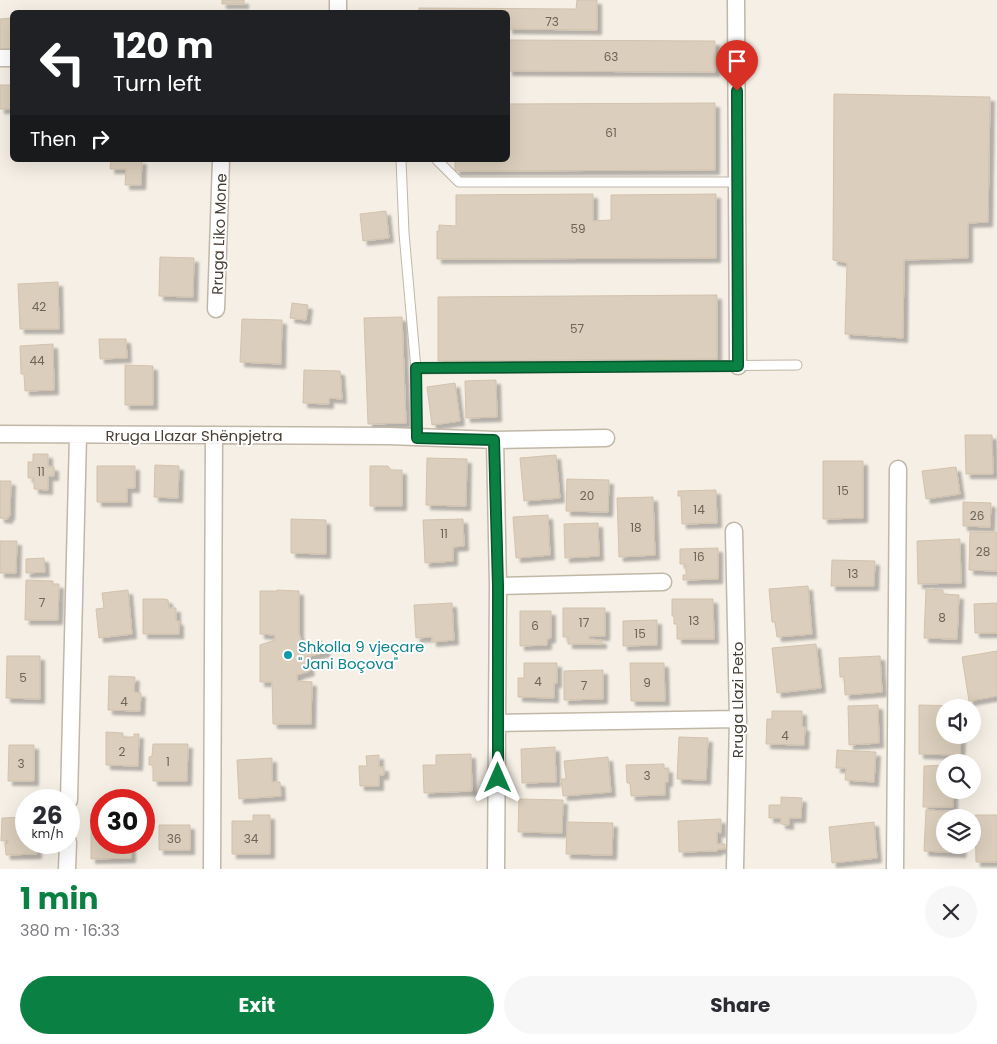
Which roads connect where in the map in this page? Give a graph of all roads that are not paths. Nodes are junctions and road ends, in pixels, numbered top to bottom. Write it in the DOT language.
graph roads {
  1 [pos="736,0"];
  2 [pos="221,162"];
  3 [pos="401,162"];
  4 [pos="439,162"];
  5 [pos="737,182"];
  6 [pos="216,309"];
  7 [pos="738,366"];
  8 [pos="797,366"];
  9 [pos="416,368"];
  10 [pos="0,434"];
  11 [pos="78,435"];
  12 [pos="214,435"];
  13 [pos="417,438"];
  14 [pos="606,438"];
  15 [pos="494,440"];
  16 [pos="898,469"];
  17 [pos="734,531"];
  18 [pos="663,582"];
  19 [pos="498,586"];
  20 [pos="738,719"];
  21 [pos="498,723"];
  22 [pos="69,789"];
  23 [pos="68,854"];
  24 [pos="67,869"];
  25 [pos="212,869"];
  26 [pos="496,869"];
  27 [pos="735,869"];
  28 [pos="895,869"];
  1 -- 5 [label="street"];
  2 -- 6 [label="street, Rruga Liko Mone"];
  3 -- 9 [label="lane"];
  4 -- 5 [label="lane"];
  5 -- 7 [label="street"];
  7 -- 8 [label="lane"];
  7 -- 9 [label="lane"];
  9 -- 13 [label="lane"];
  10 -- 11 [label="street, Rruga Llazar Shënpjetra"];
  11 -- 12 [label="street, Rruga Llazar Shënpjetra"];
  11 -- 22 [label="street"];
  12 -- 13 [label="street, Rruga Llazar Shënpjetra"];
  12 -- 25 [label="street"];
  13 -- 15 [label="street, Rruga Llazar Shënpjetra"];
  14 -- 15 [label="street, Rruga Llazar Shënpjetra"];
  15 -- 19 [label="street"];
  16 -- 28 [label="street"];
  17 -- 20 [label="street, Rruga Llazi Peto"];
  18 -- 19 [label="street"];
  19 -- 21 [label="street"];
  20 -- 21 [label="street"];
  20 -- 27 [label="street, Rruga Llazi Peto"];
  21 -- 26 [label="street"];
  23 -- 24 [label="street"];
}
